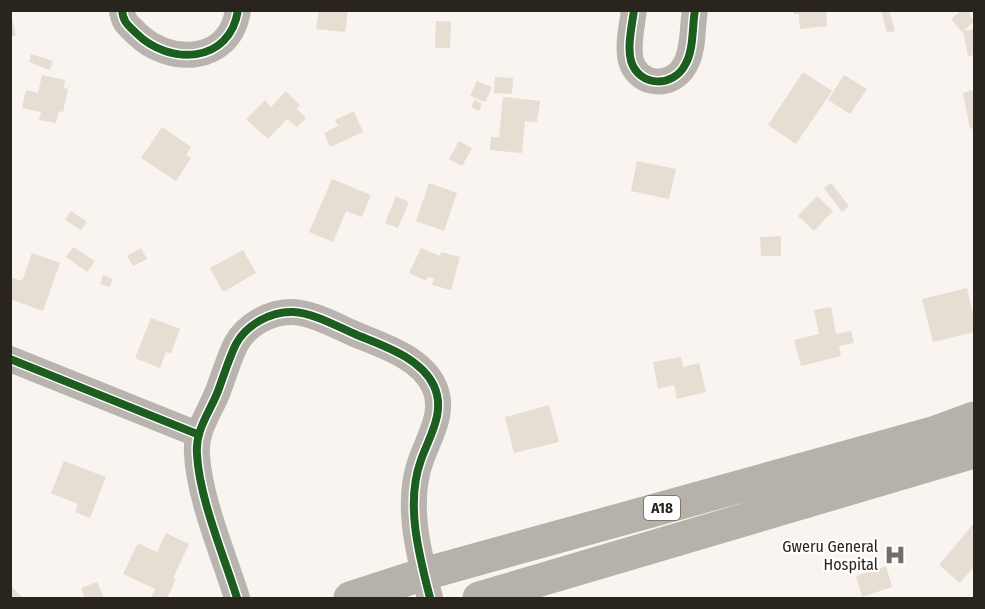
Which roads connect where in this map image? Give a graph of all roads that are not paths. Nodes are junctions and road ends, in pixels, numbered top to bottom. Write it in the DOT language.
graph roads {
  1 [pos="122,10"];
  2 [pos="238,10"];
  3 [pos="634,10"];
  4 [pos="694,10"];
  5 [pos="10,359"];
  6 [pos="975,418"];
  7 [pos="197,434"];
  8 [pos="975,452"];
  9 [pos="903,457"];
  10 [pos="698,498"];
  11 [pos="710,530"];
  12 [pos="527,545"];
  13 [pos="540,580"];
  14 [pos="427,586"];
  15 [pos="237,598"];
  16 [pos="350,598"];
  17 [pos="479,598"];
  1 -- 2 [label="street"];
  3 -- 4 [label="street"];
  5 -- 7 [label="street"];
  6 -- 9 [label="highway, A18"];
  7 -- 14 [label="street"];
  7 -- 15 [label="street"];
  8 -- 9 [label="highway, A18"];
  9 -- 10 [label="highway, A18"];
  9 -- 11 [label="highway, A18"];
  10 -- 11 [label="highway"];
  10 -- 12 [label="highway, A18"];
  11 -- 13 [label="highway, A18"];
  12 -- 13 [label="highway"];
  12 -- 14 [label="highway, A18"];
  13 -- 17 [label="highway, A18"];
  14 -- 16 [label="highway, A18"];
}
